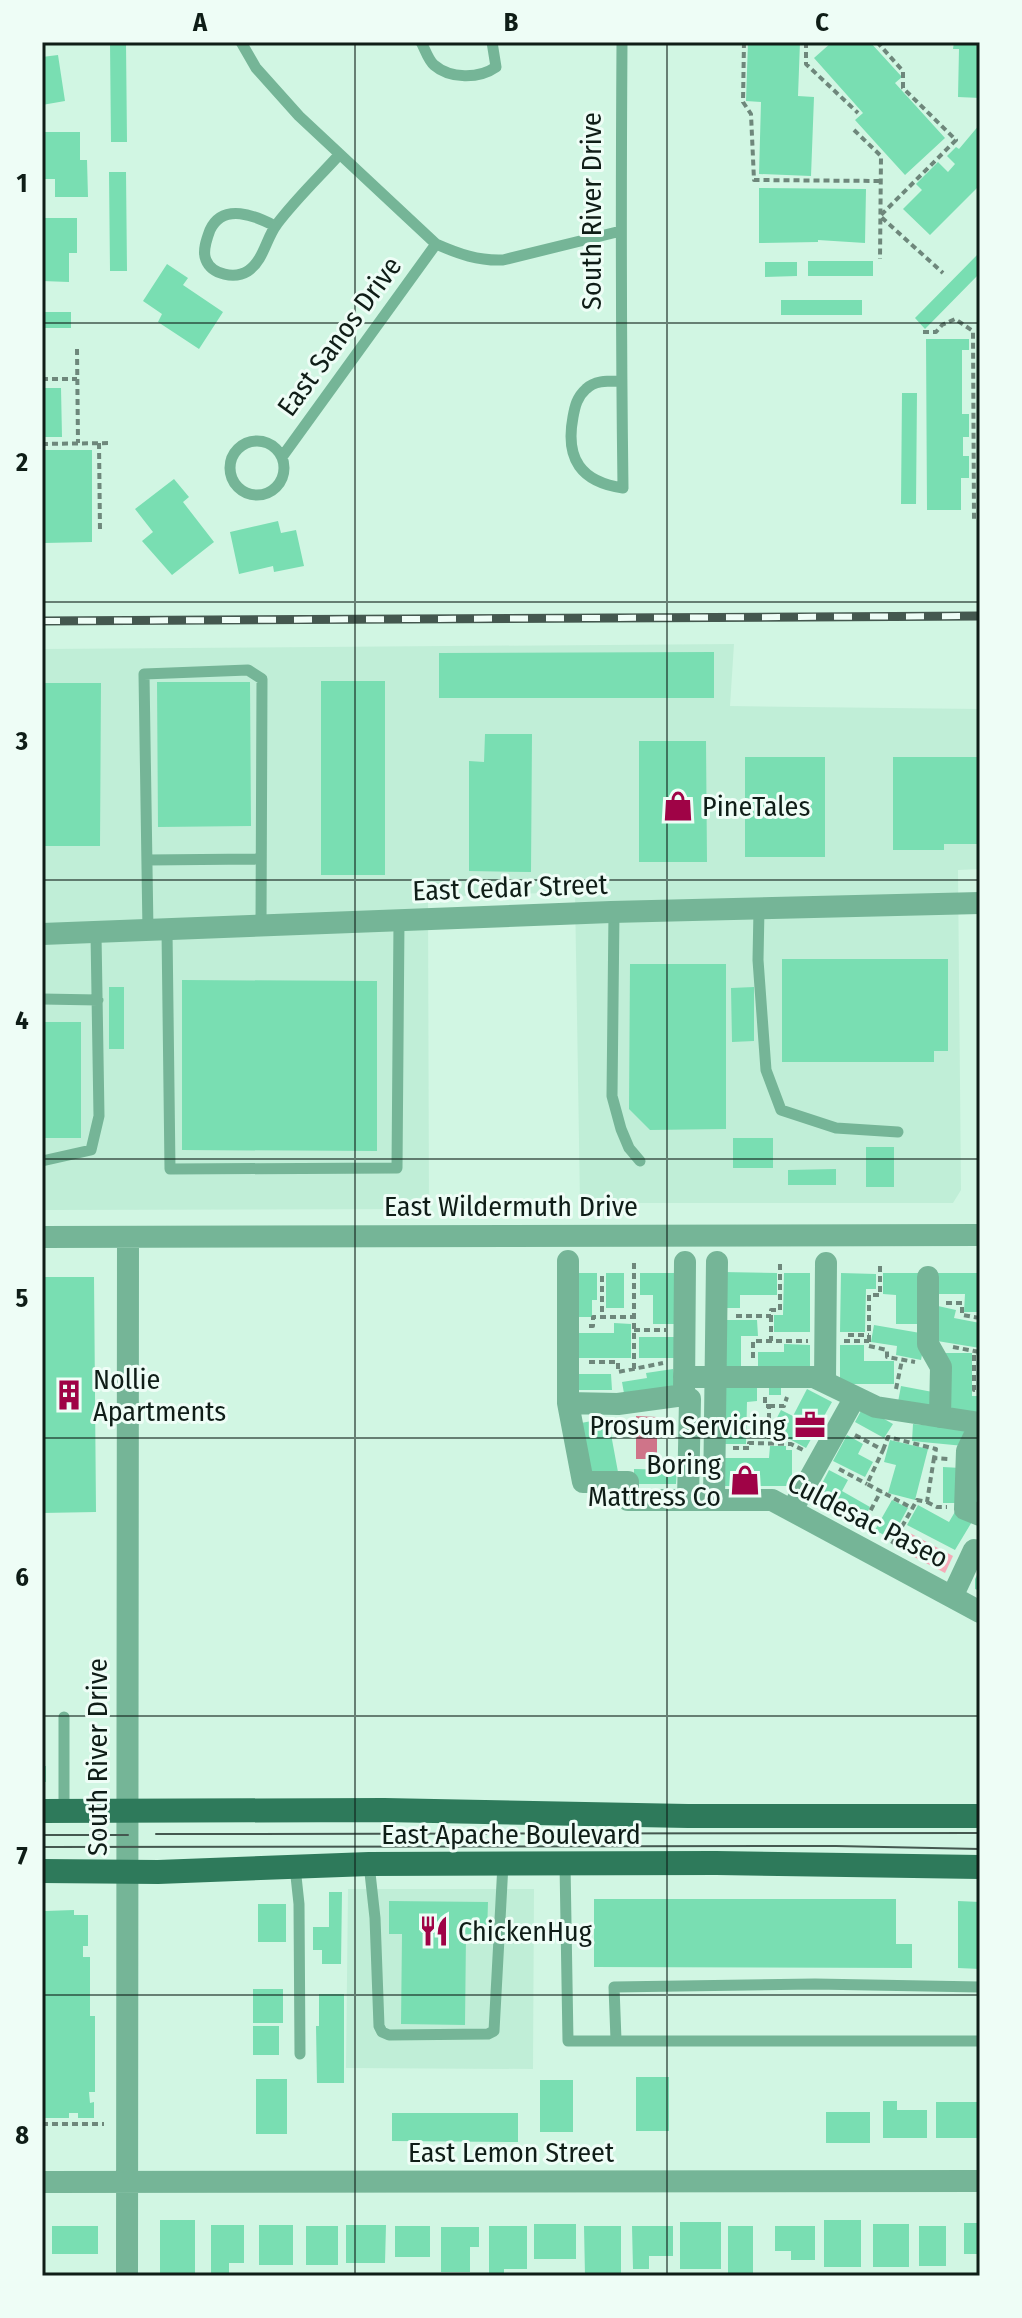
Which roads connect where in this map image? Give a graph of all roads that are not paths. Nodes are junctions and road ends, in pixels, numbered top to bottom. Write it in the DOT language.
graph roads {
  1 [pos="241,42"];
  2 [pos="421,42"];
  3 [pos="492,42"];
  4 [pos="622,42"];
  5 [pos="339,155"];
  6 [pos="275,226"];
  7 [pos="621,231"];
  8 [pos="436,244"];
  9 [pos="622,381"];
  10 [pos="282,457"];
  11 [pos="261,859"];
  12 [pos="147,860"];
  13 [pos="980,903"];
  14 [pos="759,909"];
  15 [pos="614,912"];
  16 [pos="399,921"];
  17 [pos="261,927"];
  18 [pos="158,931"];
  19 [pos="42,934"];
  20 [pos="96,934"];
  21 [pos="42,999"];
  22 [pos="98,1000"];
  23 [pos="898,1132"];
  24 [pos="42,1161"];
  25 [pos="640,1161"];
  26 [pos="980,1235"];
  27 [pos="42,1237"];
  28 [pos="128,1238"];
  29 [pos="568,1261"];
  30 [pos="685,1262"];
  31 [pos="717,1262"];
  32 [pos="826,1263"];
  33 [pos="928,1277"];
  34 [pos="716,1377"];
  35 [pos="825,1382"];
  36 [pos="684,1386"];
  37 [pos="855,1397"];
  38 [pos="568,1403"];
  39 [pos="940,1417"];
  40 [pos="980,1423"];
  41 [pos="688,1500"];
  42 [pos="714,1500"];
  43 [pos="792,1510"];
  44 [pos="980,1515"];
  45 [pos="978,1544"];
  46 [pos="952,1597"];
  47 [pos="980,1612"];
  48 [pos="64,1717"];
  49 [pos="126,1810"];
  50 [pos="53,1811"];
  51 [pos="980,1816"];
  52 [pos="369,1864"];
  53 [pos="503,1864"];
  54 [pos="565,1864"];
  55 [pos="294,1867"];
  56 [pos="980,1867"];
  57 [pos="42,1871"];
  58 [pos="127,1871"];
  59 [pos="980,1987"];
  60 [pos="616,2040"];
  61 [pos="980,2041"];
  62 [pos="300,2054"];
  63 [pos="980,2181"];
  64 [pos="42,2182"];
  65 [pos="127,2182"];
  66 [pos="127,2276"];
  1 -- 5 [label="lane"];
  2 -- 3 [label="lane"];
  4 -- 7 [label="lane, South River Drive"];
  5 -- 6 [label="lane"];
  5 -- 8 [label="lane"];
  6 -- 6 [label="lane"];
  7 -- 8 [label="lane"];
  7 -- 9 [label="lane, South River Drive"];
  8 -- 10 [label="lane, East Sanos Drive"];
  9 -- 9 [label="lane, South River Drive"];
  10 -- 10 [label="lane, East Sanos Drive"];
  11 -- 12 [label="lane"];
  11 -- 12 [label="lane"];
  11 -- 17 [label="lane"];
  12 -- 18 [label="lane"];
  13 -- 14 [label="street, East Cedar Street"];
  14 -- 15 [label="street, East Cedar Street"];
  14 -- 23 [label="lane"];
  15 -- 16 [label="street, East Cedar Street"];
  15 -- 25 [label="lane"];
  16 -- 17 [label="street, East Cedar Street"];
  16 -- 18 [label="lane"];
  17 -- 18 [label="street, East Cedar Street"];
  18 -- 20 [label="street, East Cedar Street"];
  19 -- 20 [label="street, East Cedar Street"];
  20 -- 22 [label="lane"];
  21 -- 22 [label="lane"];
  22 -- 24 [label="lane"];
  26 -- 28 [label="street, East Wildermuth Drive"];
  27 -- 28 [label="street, East Wildermuth Drive"];
  28 -- 49 [label="street, South River Drive"];
  29 -- 38 [label="street"];
  30 -- 36 [label="street"];
  31 -- 34 [label="street"];
  32 -- 35 [label="street"];
  33 -- 39 [label="street"];
  34 -- 35 [label="street"];
  34 -- 36 [label="street"];
  34 -- 42 [label="street"];
  35 -- 37 [label="street"];
  36 -- 38 [label="street"];
  36 -- 41 [label="street"];
  37 -- 39 [label="street"];
  37 -- 43 [label="street"];
  38 -- 41 [label="street, Culdesac Paseo"];
  39 -- 40 [label="street"];
  40 -- 44 [label="street"];
  41 -- 42 [label="street, Culdesac Paseo"];
  42 -- 43 [label="street, Culdesac Paseo"];
  43 -- 46 [label="street, Culdesac Paseo"];
  45 -- 46 [label="street"];
  46 -- 47 [label="street, Culdesac Paseo"];
  48 -- 50 [label="lane"];
  49 -- 50 [label="main road, East Apache Boulevard"];
  49 -- 51 [label="main road, East Apache Boulevard"];
  49 -- 58 [label="street, South River Drive"];
  52 -- 53 [label="main road, East Apache Boulevard"];
  52 -- 53 [label="lane"];
  52 -- 55 [label="main road, East Apache Boulevard"];
  53 -- 54 [label="main road, East Apache Boulevard"];
  54 -- 56 [label="main road, East Apache Boulevard"];
  54 -- 60 [label="lane"];
  55 -- 58 [label="main road, East Apache Boulevard"];
  55 -- 62 [label="lane"];
  57 -- 58 [label="main road, East Apache Boulevard"];
  58 -- 65 [label="street, South River Drive"];
  59 -- 60 [label="lane"];
  60 -- 61 [label="lane"];
  63 -- 65 [label="street, East Lemon Street"];
  64 -- 65 [label="street, East Lemon Street"];
  65 -- 66 [label="street, South River Drive"];
}
